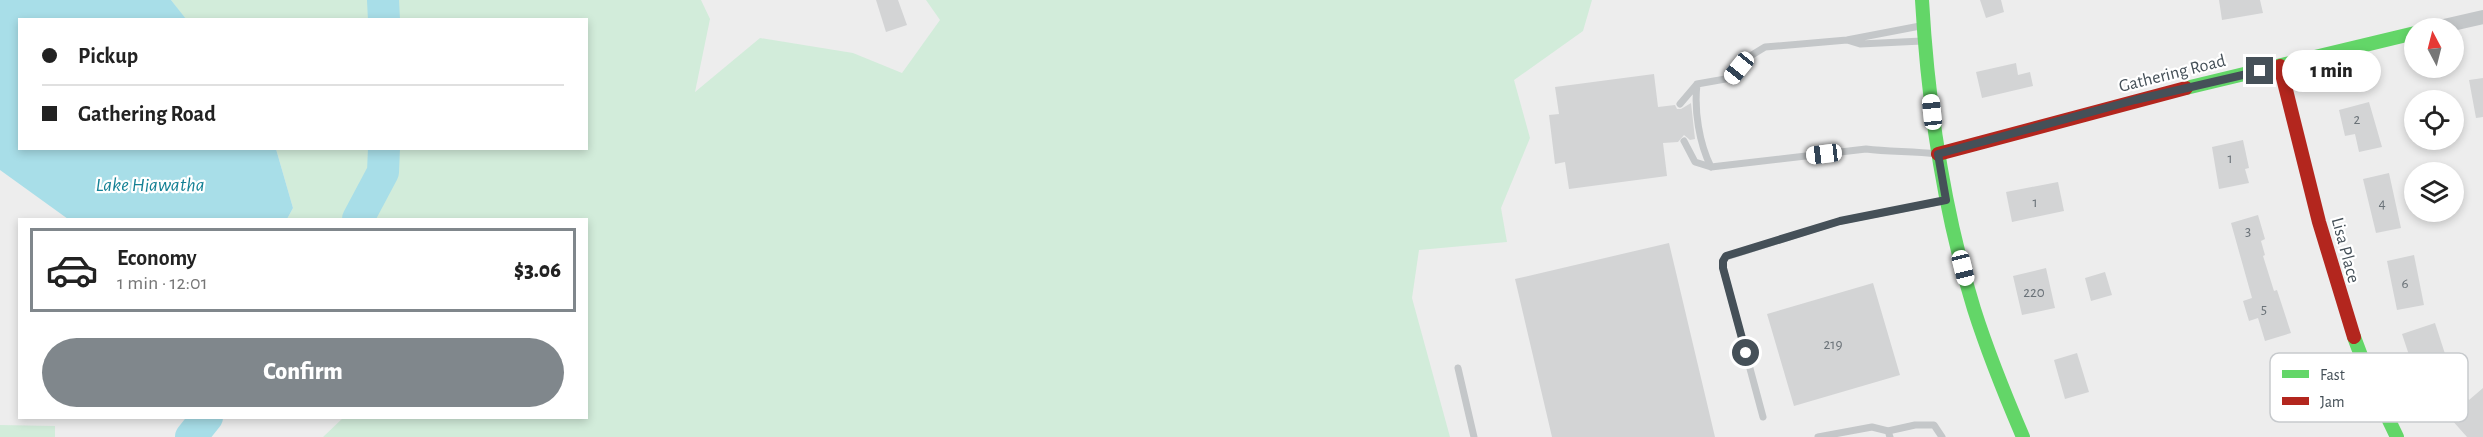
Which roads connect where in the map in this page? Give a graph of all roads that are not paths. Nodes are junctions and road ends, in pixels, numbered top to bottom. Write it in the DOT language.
graph roads {
  1 [pos="1922,0"];
  2 [pos="2483,17"];
  3 [pos="2464,21"];
  4 [pos="1923,26"];
  5 [pos="2404,36"];
  6 [pos="1847,40"];
  7 [pos="1925,41"];
  8 [pos="2280,66"];
  9 [pos="1697,84"];
  10 [pos="1680,104"];
  11 [pos="1684,141"];
  12 [pos="1938,154"];
  13 [pos="1712,167"];
  14 [pos="1946,200"];
  15 [pos="2359,353"];
  16 [pos="1458,368"];
  17 [pos="1763,417"];
  18 [pos="2390,422"];
  19 [pos="1889,434"];
  20 [pos="1474,437"];
  21 [pos="1818,437"];
  22 [pos="1942,437"];
  23 [pos="2023,437"];
  24 [pos="2397,437"];
  1 -- 4 [label="street"];
  2 -- 3 [label="street"];
  4 -- 6 [label="lane"];
  4 -- 7 [label="street"];
  5 -- 8 [label="street, Gathering Road"];
  6 -- 7 [label="lane"];
  6 -- 9 [label="lane"];
  7 -- 12 [label="street"];
  8 -- 12 [label="street, Gathering Road"];
  8 -- 15 [label="street, Lisa Place"];
  9 -- 10 [label="lane"];
  9 -- 13 [label="lane"];
  11 -- 13 [label="lane"];
  12 -- 13 [label="lane"];
  12 -- 14 [label="street"];
  14 -- 17 [label="lane"];
  14 -- 23 [label="street"];
  16 -- 20 [label="lane"];
  18 -- 24 [label="street, Lisa Place"];
  19 -- 21 [label="lane"];
  19 -- 22 [label="lane"];
}
